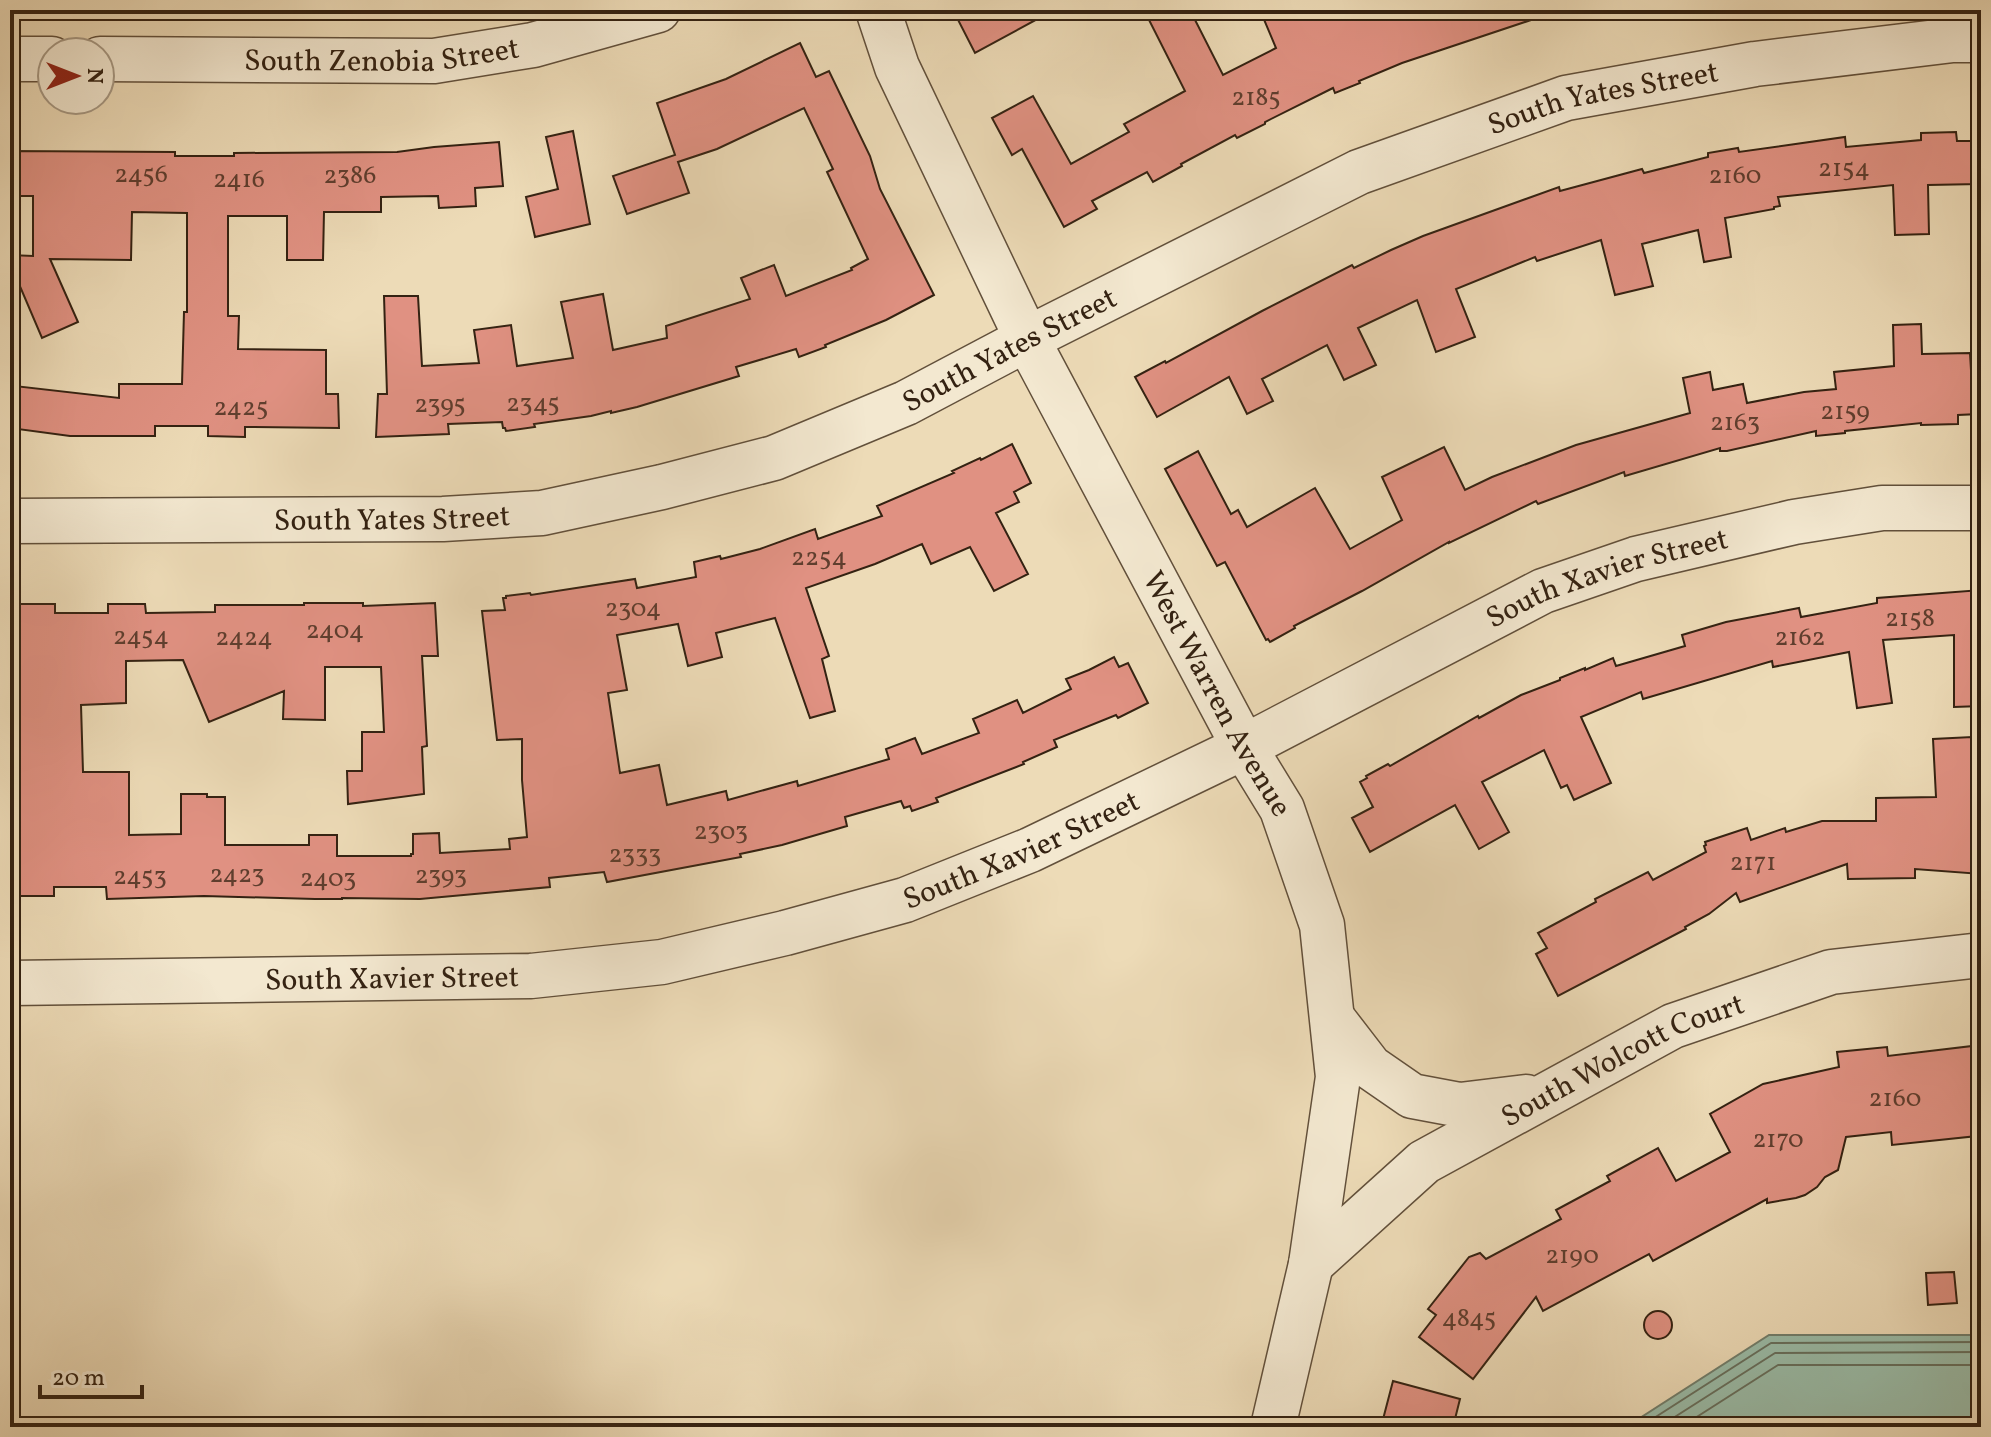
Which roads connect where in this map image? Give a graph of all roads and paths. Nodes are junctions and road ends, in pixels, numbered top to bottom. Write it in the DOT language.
graph roads {
  1 [pos="658,10"];
  2 [pos="878,10"];
  3 [pos="1981,40"];
  4 [pos="10,59"];
  5 [pos="36,59"];
  6 [pos="116,59"];
  7 [pos="1027,339"];
  8 [pos="1981,508"];
  9 [pos="10,521"];
  10 [pos="1244,747"];
  11 [pos="1981,955"];
  12 [pos="10,983"];
  13 [pos="1331,1017"];
  14 [pos="1549,1094"];
  15 [pos="1311,1264"];
  16 [pos="1273,1427"];
  1 -- 6 [label="street, South Zenobia Street"];
  2 -- 7 [label="street, West Warren Avenue"];
  3 -- 7 [label="street, South Yates Street"];
  4 -- 5 [label="street"];
  7 -- 9 [label="street, South Yates Street"];
  7 -- 10 [label="street, West Warren Avenue"];
  8 -- 10 [label="street, South Xavier Street"];
  10 -- 12 [label="street, South Xavier Street"];
  10 -- 13 [label="street, West Warren Avenue"];
  11 -- 14 [label="street, South Wolcott Court"];
  13 -- 14 [label="street"];
  13 -- 15 [label="street, West Warren Avenue"];
  14 -- 15 [label="street, South Wolcott Court"];
  15 -- 16 [label="street, West Warren Avenue"];
}
